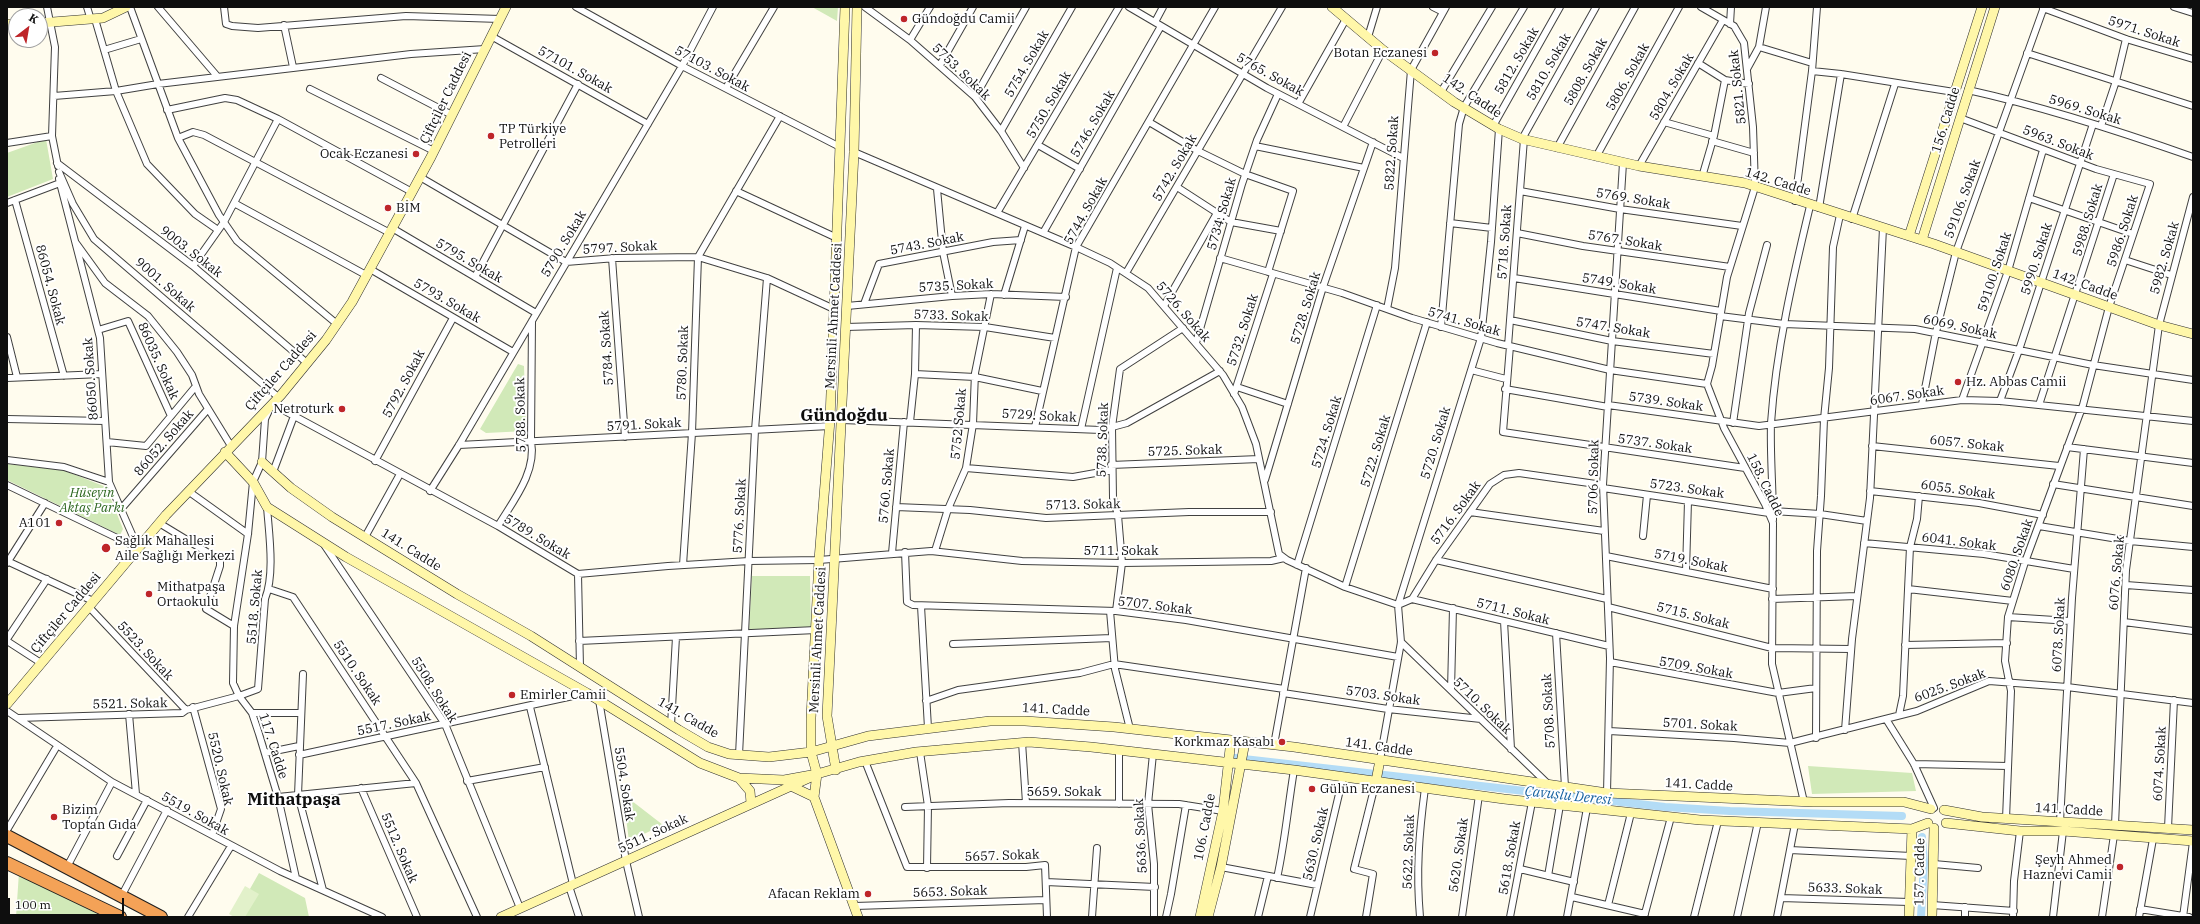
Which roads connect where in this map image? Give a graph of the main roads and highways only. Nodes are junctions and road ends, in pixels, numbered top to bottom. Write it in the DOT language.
graph roads {
  1 [pos="7,836"];
  2 [pos="7,863"];
  3 [pos="120,917"];
  4 [pos="161,917"];
  1 -- 4 [label="highway"];
  2 -- 3 [label="highway"];
}
